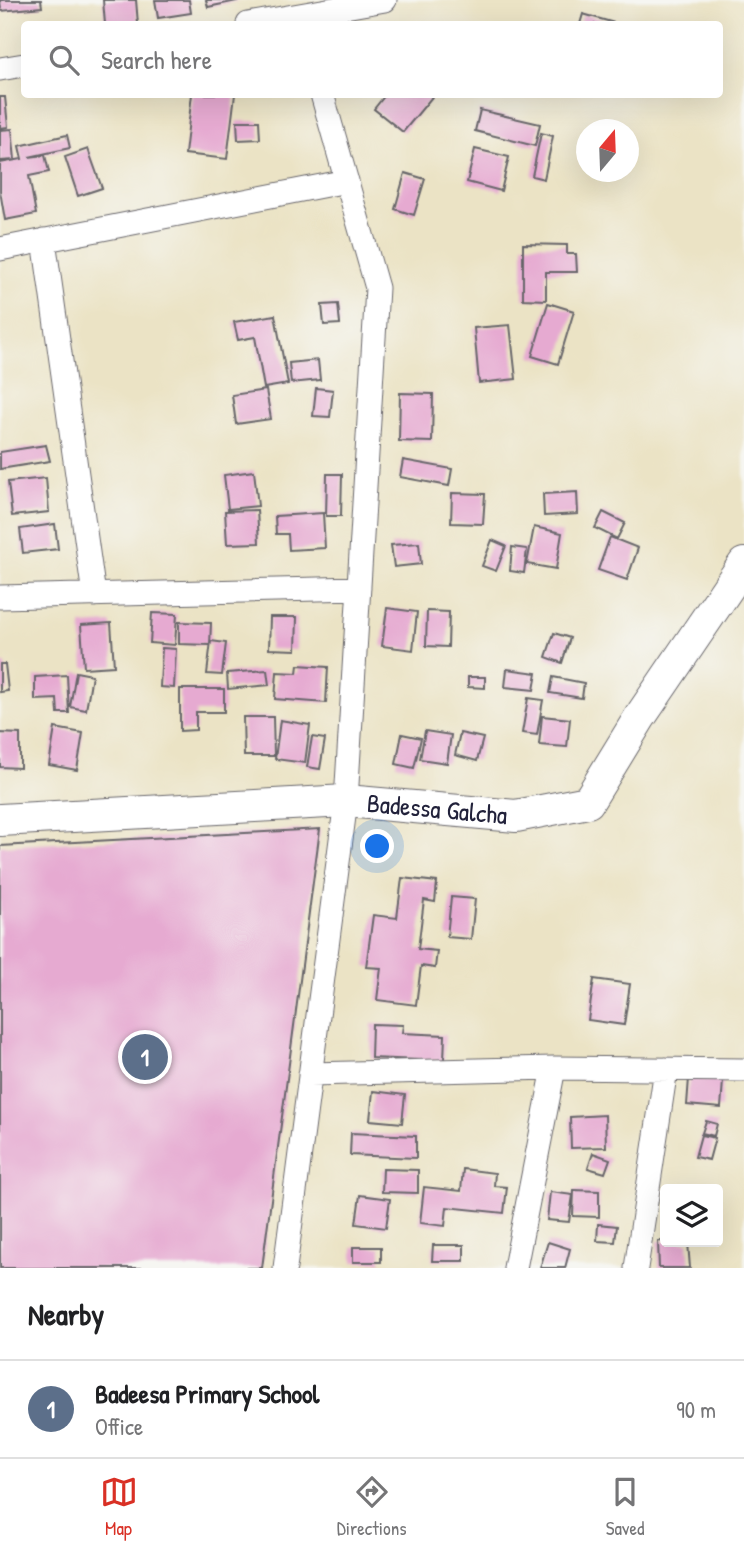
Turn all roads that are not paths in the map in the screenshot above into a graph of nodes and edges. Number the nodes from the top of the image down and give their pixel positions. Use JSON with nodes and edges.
{"nodes":[{"id":1,"x":385,"y":0,"type":"edge"},
{"id":2,"x":299,"y":13,"type":"edge"},
{"id":3,"x":262,"y":21,"type":"edge"},
{"id":4,"x":21,"y":66,"type":"edge"},
{"id":5,"x":0,"y":69,"type":"edge"},
{"id":6,"x":323,"y":98,"type":"edge"},
{"id":7,"x":347,"y":181,"type":"junction"},
{"id":8,"x":44,"y":240,"type":"junction"},
{"id":9,"x":0,"y":249,"type":"edge"},
{"id":10,"x":744,"y":564,"type":"edge"},
{"id":11,"x":359,"y":588,"type":"junction"},
{"id":12,"x":94,"y":595,"type":"junction"},
{"id":13,"x":0,"y":597,"type":"edge"},
{"id":14,"x":346,"y":801,"type":"junction"},
{"id":15,"x":0,"y":820,"type":"edge"},
{"id":16,"x":554,"y":1068,"type":"junction"},
{"id":17,"x":666,"y":1069,"type":"junction"},
{"id":18,"x":744,"y":1070,"type":"edge"},
{"id":19,"x":310,"y":1074,"type":"junction"},
{"id":20,"x":285,"y":1268,"type":"edge"},
{"id":21,"x":515,"y":1268,"type":"edge"},
{"id":22,"x":636,"y":1268,"type":"edge"}],
"edges":[{"from":1,"to":2,"type":"street"},
{"from":2,"to":3,"type":"street"},
{"from":4,"to":5,"type":"street"},
{"from":6,"to":7,"type":"street"},
{"from":7,"to":8,"type":"street"},
{"from":7,"to":11,"type":"street"},
{"from":8,"to":9,"type":"street"},
{"from":8,"to":12,"type":"street"},
{"from":10,"to":14,"type":"street","name":"Badessa Galcha"},
{"from":11,"to":12,"type":"street"},
{"from":11,"to":14,"type":"street"},
{"from":12,"to":13,"type":"street"},
{"from":14,"to":15,"type":"street","name":"Badessa Galcha"},
{"from":14,"to":19,"type":"street"},
{"from":16,"to":17,"type":"street"},
{"from":16,"to":19,"type":"street"},
{"from":16,"to":21,"type":"street"},
{"from":17,"to":18,"type":"street"},
{"from":17,"to":22,"type":"street"},
{"from":19,"to":20,"type":"street"}]}
